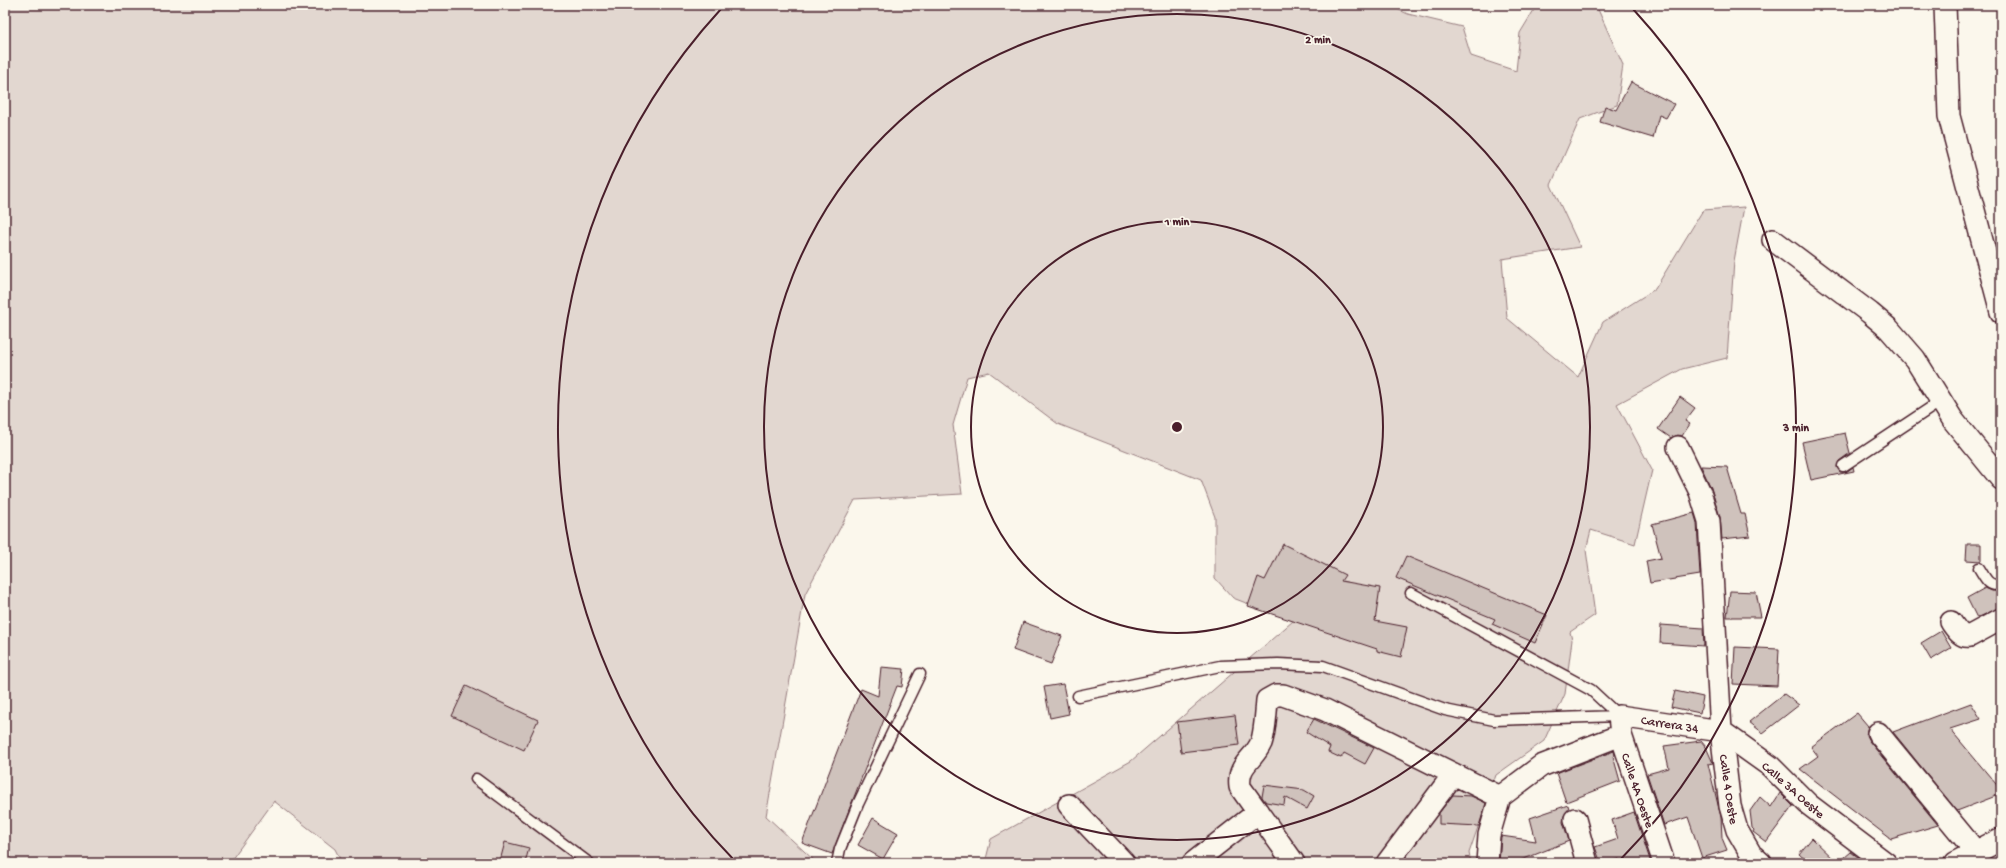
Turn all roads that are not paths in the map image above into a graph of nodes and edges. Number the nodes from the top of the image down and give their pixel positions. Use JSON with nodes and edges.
{"nodes":[{"id":1,"x":1946,"y":5,"type":"edge"},
{"id":2,"x":1773,"y":240,"type":"dead end"},
{"id":3,"x":2001,"y":312,"type":"edge"},
{"id":4,"x":1941,"y":401,"type":"junction"},
{"id":5,"x":1678,"y":447,"type":"dead end"},
{"id":6,"x":1843,"y":466,"type":"dead end"},
{"id":7,"x":2001,"y":479,"type":"edge"},
{"id":8,"x":1979,"y":568,"type":"dead end"},
{"id":9,"x":2001,"y":584,"type":"edge"},
{"id":10,"x":1411,"y":593,"type":"dead end"},
{"id":11,"x":2001,"y":619,"type":"edge"},
{"id":12,"x":1950,"y":622,"type":"dead end"},
{"id":13,"x":920,"y":674,"type":"dead end"},
{"id":14,"x":1078,"y":696,"type":"dead end"},
{"id":15,"x":1620,"y":725,"type":"junction"},
{"id":16,"x":1721,"y":731,"type":"junction"},
{"id":17,"x":1878,"y":732,"type":"dead end"},
{"id":18,"x":1453,"y":775,"type":"junction"},
{"id":19,"x":476,"y":779,"type":"dead end"},
{"id":20,"x":1500,"y":797,"type":"junction"},
{"id":21,"x":1068,"y":804,"type":"dead end"},
{"id":22,"x":1258,"y":812,"type":"junction"},
{"id":23,"x":1575,"y":819,"type":"dead end"},
{"id":24,"x":2001,"y":839,"type":"edge"},
{"id":25,"x":1976,"y":852,"type":"junction"},
{"id":26,"x":589,"y":863,"type":"edge"},
{"id":27,"x":837,"y":863,"type":"edge"},
{"id":28,"x":1124,"y":863,"type":"edge"},
{"id":29,"x":1193,"y":863,"type":"edge"},
{"id":30,"x":1294,"y":863,"type":"edge"},
{"id":31,"x":1387,"y":863,"type":"edge"},
{"id":32,"x":1488,"y":863,"type":"edge"},
{"id":33,"x":1587,"y":863,"type":"edge"},
{"id":34,"x":1664,"y":863,"type":"edge"},
{"id":35,"x":1762,"y":863,"type":"edge"},
{"id":36,"x":1886,"y":863,"type":"edge"},
{"id":37,"x":1955,"y":863,"type":"edge"}],
"edges":[{"from":1,"to":3,"type":"street"},
{"from":2,"to":4,"type":"street"},
{"from":4,"to":6,"type":"lane"},
{"from":4,"to":7,"type":"street"},
{"from":5,"to":16,"type":"street","name":"Calle 4 Oeste"},
{"from":8,"to":9,"type":"lane"},
{"from":10,"to":15,"type":"lane"},
{"from":11,"to":12,"type":"street"},
{"from":13,"to":27,"type":"lane"},
{"from":14,"to":15,"type":"lane"},
{"from":15,"to":16,"type":"street","name":"Carrera 34"},
{"from":15,"to":20,"type":"street"},
{"from":15,"to":34,"type":"street","name":"Calle 4A Oeste"},
{"from":16,"to":35,"type":"street","name":"Calle 4 Oeste"},
{"from":16,"to":36,"type":"street","name":"Calle 3A Oeste"},
{"from":17,"to":25,"type":"street"},
{"from":18,"to":20,"type":"street"},
{"from":18,"to":22,"type":"street"},
{"from":18,"to":31,"type":"street"},
{"from":19,"to":26,"type":"lane"},
{"from":20,"to":32,"type":"street"},
{"from":21,"to":28,"type":"street"},
{"from":22,"to":29,"type":"street"},
{"from":22,"to":30,"type":"street"},
{"from":23,"to":33,"type":"street"},
{"from":24,"to":25,"type":"highway"},
{"from":25,"to":37,"type":"highway"}]}
